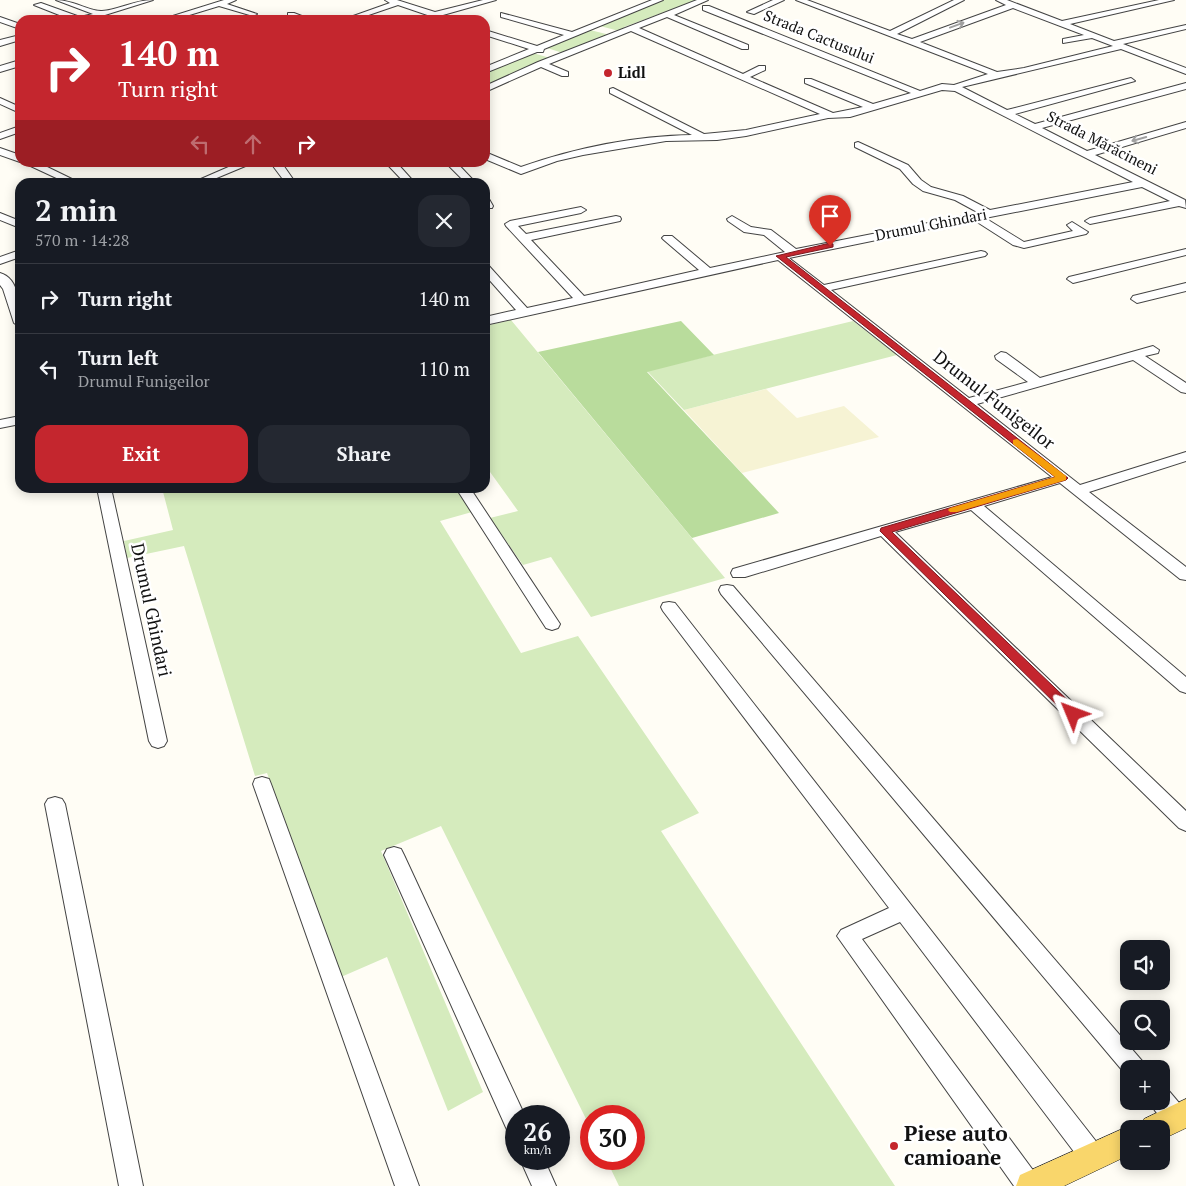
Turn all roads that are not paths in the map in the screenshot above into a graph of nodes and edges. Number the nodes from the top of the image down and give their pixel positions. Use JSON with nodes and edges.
{"nodes":[{"id":1,"x":60,"y":0,"type":"edge"},
{"id":2,"x":149,"y":0,"type":"edge"},
{"id":3,"x":232,"y":0,"type":"edge"},
{"id":4,"x":492,"y":0,"type":"edge"},
{"id":5,"x":659,"y":0,"type":"edge"},
{"id":6,"x":780,"y":0,"type":"edge"},
{"id":7,"x":800,"y":0,"type":"edge"},
{"id":8,"x":960,"y":0,"type":"edge"},
{"id":9,"x":1170,"y":0,"type":"edge"},
{"id":10,"x":392,"y":1,"type":"edge"},
{"id":11,"x":1008,"y":2,"type":"edge"},
{"id":12,"x":220,"y":4,"type":"junction"},
{"id":13,"x":705,"y":4,"type":"edge"},
{"id":14,"x":38,"y":6,"type":"dead end"},
{"id":15,"x":751,"y":12,"type":"dead end"},
{"id":16,"x":102,"y":14,"type":"junction"},
{"id":17,"x":253,"y":14,"type":"dead end"},
{"id":18,"x":65,"y":15,"type":"edge"},
{"id":19,"x":98,"y":15,"type":"edge"},
{"id":20,"x":182,"y":15,"type":"edge"},
{"id":21,"x":358,"y":15,"type":"edge"},
{"id":22,"x":434,"y":15,"type":"joint"},
{"id":23,"x":504,"y":15,"type":"dead end"},
{"id":24,"x":668,"y":15,"type":"junction"},
{"id":25,"x":0,"y":19,"type":"edge"},
{"id":26,"x":1062,"y":23,"type":"junction"},
{"id":27,"x":863,"y":24,"type":"junction"},
{"id":28,"x":15,"y":25,"type":"edge"},
{"id":29,"x":1186,"y":27,"type":"edge"},
{"id":30,"x":591,"y":28,"type":"junction"},
{"id":31,"x":854,"y":28,"type":"dead end"},
{"id":32,"x":633,"y":29,"type":"junction"},
{"id":33,"x":490,"y":34,"type":"edge"},
{"id":34,"x":890,"y":34,"type":"junction"},
{"id":35,"x":573,"y":35,"type":"junction"},
{"id":36,"x":616,"y":35,"type":"junction"},
{"id":37,"x":1094,"y":35,"type":"junction"},
{"id":38,"x":15,"y":38,"type":"edge"},
{"id":39,"x":1066,"y":41,"type":"dead end"},
{"id":40,"x":912,"y":42,"type":"junction"},
{"id":41,"x":0,"y":43,"type":"edge"},
{"id":42,"x":1119,"y":44,"type":"junction"},
{"id":43,"x":745,"y":47,"type":"dead end"},
{"id":44,"x":537,"y":50,"type":"junction"},
{"id":45,"x":1107,"y":50,"type":"junction"},
{"id":46,"x":1144,"y":54,"type":"junction"},
{"id":47,"x":717,"y":55,"type":"dead end"},
{"id":48,"x":561,"y":56,"type":"junction"},
{"id":49,"x":1179,"y":59,"type":"dead end"},
{"id":50,"x":705,"y":61,"type":"junction"},
{"id":51,"x":1165,"y":62,"type":"junction"},
{"id":52,"x":541,"y":64,"type":"junction"},
{"id":53,"x":15,"y":65,"type":"edge"},
{"id":54,"x":11,"y":66,"type":"junction"},
{"id":55,"x":490,"y":67,"type":"edge"},
{"id":56,"x":15,"y":68,"type":"edge"},
{"id":57,"x":762,"y":68,"type":"dead end"},
{"id":58,"x":0,"y":69,"type":"edge"},
{"id":59,"x":1186,"y":71,"type":"edge"},
{"id":60,"x":565,"y":74,"type":"dead end"},
{"id":61,"x":995,"y":75,"type":"junction"},
{"id":62,"x":742,"y":77,"type":"junction"},
{"id":63,"x":808,"y":81,"type":"dead end"},
{"id":64,"x":1131,"y":81,"type":"dead end"},
{"id":65,"x":1186,"y":86,"type":"edge"},
{"id":66,"x":490,"y":87,"type":"edge"},
{"id":67,"x":957,"y":88,"type":"junction"},
{"id":68,"x":613,"y":91,"type":"dead end"},
{"id":69,"x":920,"y":94,"type":"junction"},
{"id":70,"x":0,"y":101,"type":"edge"},
{"id":71,"x":15,"y":108,"type":"edge"},
{"id":72,"x":872,"y":108,"type":"junction"},
{"id":73,"x":1007,"y":113,"type":"junction"},
{"id":74,"x":832,"y":115,"type":"junction"},
{"id":75,"x":1186,"y":125,"type":"edge"},
{"id":76,"x":1036,"y":127,"type":"junction"},
{"id":77,"x":15,"y":131,"type":"edge"},
{"id":78,"x":0,"y":136,"type":"edge"},
{"id":79,"x":702,"y":137,"type":"junction"},
{"id":80,"x":858,"y":145,"type":"dead end"},
{"id":81,"x":0,"y":151,"type":"edge"},
{"id":82,"x":1087,"y":154,"type":"junction"},
{"id":83,"x":15,"y":157,"type":"edge"},
{"id":84,"x":490,"y":157,"type":"edge"},
{"id":85,"x":38,"y":167,"type":"edge"},
{"id":86,"x":236,"y":167,"type":"edge"},
{"id":87,"x":279,"y":167,"type":"edge"},
{"id":88,"x":394,"y":167,"type":"edge"},
{"id":89,"x":455,"y":167,"type":"edge"},
{"id":90,"x":64,"y":178,"type":"edge"},
{"id":91,"x":209,"y":178,"type":"edge"},
{"id":92,"x":287,"y":178,"type":"edge"},
{"id":93,"x":404,"y":178,"type":"edge"},
{"id":94,"x":466,"y":178,"type":"edge"},
{"id":95,"x":1144,"y":183,"type":"junction"},
{"id":96,"x":1183,"y":204,"type":"edge"},
{"id":97,"x":581,"y":210,"type":"dead end"},
{"id":98,"x":989,"y":214,"type":"junction"},
{"id":99,"x":0,"y":216,"type":"edge"},
{"id":100,"x":976,"y":217,"type":"junction"},
{"id":101,"x":616,"y":219,"type":"dead end"},
{"id":102,"x":732,"y":219,"type":"dead end"},
{"id":103,"x":1090,"y":221,"type":"dead end"},
{"id":104,"x":15,"y":223,"type":"edge"},
{"id":105,"x":1072,"y":225,"type":"dead end"},
{"id":106,"x":523,"y":238,"type":"junction"},
{"id":107,"x":668,"y":238,"type":"dead end"},
{"id":108,"x":1186,"y":252,"type":"edge"},
{"id":109,"x":794,"y":253,"type":"junction"},
{"id":110,"x":981,"y":254,"type":"dead end"},
{"id":111,"x":15,"y":255,"type":"edge"},
{"id":112,"x":780,"y":256,"type":"junction"},
{"id":113,"x":0,"y":261,"type":"edge"},
{"id":114,"x":708,"y":272,"type":"junction"},
{"id":115,"x":490,"y":274,"type":"edge"},
{"id":116,"x":0,"y":277,"type":"edge"},
{"id":117,"x":1073,"y":279,"type":"dead end"},
{"id":118,"x":1186,"y":287,"type":"edge"},
{"id":119,"x":822,"y":289,"type":"junction"},
{"id":120,"x":1136,"y":299,"type":"dead end"},
{"id":121,"x":582,"y":300,"type":"junction"},
{"id":122,"x":15,"y":307,"type":"edge"},
{"id":123,"x":525,"y":313,"type":"junction"},
{"id":124,"x":490,"y":320,"type":"edge"},
{"id":125,"x":1154,"y":350,"type":"dead end"},
{"id":126,"x":1135,"y":355,"type":"junction"},
{"id":127,"x":1001,"y":356,"type":"dead end"},
{"id":128,"x":1038,"y":383,"type":"junction"},
{"id":129,"x":1186,"y":389,"type":"edge"},
{"id":130,"x":967,"y":403,"type":"junction"},
{"id":131,"x":15,"y":421,"type":"edge"},
{"id":132,"x":0,"y":424,"type":"edge"},
{"id":133,"x":1186,"y":456,"type":"edge"},
{"id":134,"x":1062,"y":478,"type":"junction"},
{"id":135,"x":1079,"y":490,"type":"junction"},
{"id":136,"x":105,"y":493,"type":"edge"},
{"id":137,"x":466,"y":493,"type":"edge"},
{"id":138,"x":973,"y":504,"type":"junction"},
{"id":139,"x":885,"y":531,"type":"junction"},
{"id":140,"x":739,"y":573,"type":"dead end"},
{"id":141,"x":1186,"y":574,"type":"edge"},
{"id":142,"x":727,"y":590,"type":"dead end"},
{"id":143,"x":669,"y":607,"type":"dead end"},
{"id":144,"x":552,"y":624,"type":"dead end"},
{"id":145,"x":1186,"y":687,"type":"edge"},
{"id":146,"x":158,"y":741,"type":"dead end"},
{"id":147,"x":262,"y":784,"type":"dead end"},
{"id":148,"x":55,"y":804,"type":"dead end"},
{"id":149,"x":1186,"y":823,"type":"edge"},
{"id":150,"x":394,"y":855,"type":"dead end"},
{"id":151,"x":904,"y":911,"type":"junction"},
{"id":152,"x":1127,"y":1060,"type":"edge"},
{"id":153,"x":507,"y":1105,"type":"edge"},
{"id":154,"x":1120,"y":1144,"type":"edge"},
{"id":155,"x":1093,"y":1157,"type":"junction"},
{"id":156,"x":537,"y":1170,"type":"edge"},
{"id":157,"x":131,"y":1186,"type":"edge"},
{"id":158,"x":407,"y":1186,"type":"edge"},
{"id":159,"x":544,"y":1186,"type":"edge"},
{"id":160,"x":1030,"y":1186,"type":"edge"}],
"edges":[{"from":1,"to":16,"type":"street"},
{"from":2,"to":16,"type":"street"},
{"from":3,"to":12,"type":"street"},
{"from":4,"to":22,"type":"street"},
{"from":5,"to":30,"type":"street"},
{"from":6,"to":15,"type":"street"},
{"from":7,"to":27,"type":"street"},
{"from":8,"to":34,"type":"street"},
{"from":9,"to":26,"type":"street"},
{"from":10,"to":21,"type":"street"},
{"from":10,"to":22,"type":"street"},
{"from":11,"to":26,"type":"street"},
{"from":40,"to":11,"type":"street","one_way":true},
{"from":12,"to":17,"type":"street"},
{"from":12,"to":20,"type":"street"},
{"from":13,"to":24,"type":"street"},
{"from":13,"to":69,"type":"street","name":"Strada Cactusului"},
{"from":14,"to":18,"type":"street"},
{"from":16,"to":19,"type":"street"},
{"from":23,"to":35,"type":"street"},
{"from":24,"to":32,"type":"street"},
{"from":24,"to":43,"type":"street"},
{"from":25,"to":28,"type":"street"},
{"from":26,"to":37,"type":"street"},
{"from":27,"to":31,"type":"street"},
{"from":27,"to":34,"type":"street"},
{"from":29,"to":42,"type":"street"},
{"from":30,"to":35,"type":"street"},
{"from":30,"to":36,"type":"street"},
{"from":32,"to":36,"type":"street"},
{"from":32,"to":50,"type":"street"},
{"from":33,"to":44,"type":"street"},
{"from":34,"to":40,"type":"street"},
{"from":35,"to":44,"type":"street"},
{"from":36,"to":48,"type":"street"},
{"from":37,"to":39,"type":"street"},
{"from":37,"to":42,"type":"street"},
{"from":38,"to":41,"type":"street"},
{"from":40,"to":61,"type":"street"},
{"from":42,"to":45,"type":"street"},
{"from":42,"to":46,"type":"street"},
{"from":44,"to":48,"type":"street"},
{"from":44,"to":55,"type":"street"},
{"from":45,"to":46,"type":"street"},
{"from":45,"to":61,"type":"street"},
{"from":46,"to":51,"type":"street"},
{"from":47,"to":50,"type":"street"},
{"from":48,"to":52,"type":"street"},
{"from":49,"to":51,"type":"street"},
{"from":50,"to":62,"type":"street"},
{"from":51,"to":59,"type":"street"},
{"from":52,"to":60,"type":"street"},
{"from":52,"to":66,"type":"street"},
{"from":53,"to":54,"type":"street"},
{"from":54,"to":56,"type":"street"},
{"from":54,"to":58,"type":"street"},
{"from":57,"to":62,"type":"street"},
{"from":61,"to":67,"type":"street"},
{"from":62,"to":74,"type":"street"},
{"from":63,"to":72,"type":"street"},
{"from":64,"to":73,"type":"street","name":"Strada Mărăcineni"},
{"from":65,"to":76,"type":"street"},
{"from":67,"to":69,"type":"street"},
{"from":67,"to":73,"type":"street","name":"Strada Mărăcineni"},
{"from":68,"to":79,"type":"street"},
{"from":69,"to":72,"type":"street"},
{"from":70,"to":71,"type":"street"},
{"from":72,"to":74,"type":"street"},
{"from":73,"to":76,"type":"street","name":"Strada Mărăcineni"},
{"from":74,"to":79,"type":"street"},
{"from":75,"to":82,"type":"street","one_way":true},
{"from":76,"to":82,"type":"street","name":"Strada Mărăcineni"},
{"from":77,"to":78,"type":"street"},
{"from":79,"to":84,"type":"street"},
{"from":80,"to":98,"type":"street"},
{"from":81,"to":83,"type":"street"},
{"from":82,"to":95,"type":"street","name":"Strada Mărăcineni"},
{"from":85,"to":90,"type":"street"},
{"from":86,"to":91,"type":"street"},
{"from":87,"to":92,"type":"street"},
{"from":88,"to":93,"type":"street"},
{"from":89,"to":94,"type":"street"},
{"from":95,"to":96,"type":"street","name":"Strada Mărăcineni"},
{"from":95,"to":98,"type":"street","name":"Drumul Ghindari"},
{"from":96,"to":103,"type":"street","name":"Strada Mărăcineni"},
{"from":97,"to":106,"type":"street"},
{"from":98,"to":100,"type":"street","name":"Drumul Ghindari"},
{"from":99,"to":104,"type":"street"},
{"from":100,"to":105,"type":"street"},
{"from":100,"to":109,"type":"street","name":"Drumul Ghindari"},
{"from":101,"to":106,"type":"street"},
{"from":102,"to":109,"type":"street"},
{"from":106,"to":121,"type":"street"},
{"from":107,"to":114,"type":"street"},
{"from":108,"to":117,"type":"street"},
{"from":109,"to":112,"type":"street","name":"Drumul Ghindari"},
{"from":110,"to":119,"type":"street"},
{"from":111,"to":113,"type":"street"},
{"from":112,"to":114,"type":"street","name":"Drumul Ghindari"},
{"from":112,"to":119,"type":"street","name":"Drumul Funigeilor"},
{"from":114,"to":121,"type":"street","name":"Drumul Ghindari"},
{"from":115,"to":123,"type":"street"},
{"from":116,"to":122,"type":"street"},
{"from":118,"to":120,"type":"street"},
{"from":119,"to":130,"type":"street","name":"Drumul Funigeilor"},
{"from":121,"to":123,"type":"street","name":"Drumul Ghindari"},
{"from":123,"to":124,"type":"street","name":"Drumul Ghindari"},
{"from":125,"to":126,"type":"street"},
{"from":126,"to":128,"type":"street"},
{"from":126,"to":129,"type":"street"},
{"from":127,"to":128,"type":"street"},
{"from":128,"to":130,"type":"street"},
{"from":130,"to":134,"type":"street","name":"Drumul Funigeilor"},
{"from":131,"to":132,"type":"street"},
{"from":133,"to":135,"type":"street"},
{"from":134,"to":135,"type":"street","name":"Drumul Funigeilor"},
{"from":134,"to":138,"type":"street"},
{"from":135,"to":141,"type":"street","name":"Drumul Funigeilor"},
{"from":136,"to":146,"type":"street","name":"Drumul Ghindari"},
{"from":137,"to":144,"type":"street"},
{"from":138,"to":139,"type":"street"},
{"from":138,"to":145,"type":"street"},
{"from":139,"to":140,"type":"street"},
{"from":139,"to":149,"type":"street"},
{"from":142,"to":152,"type":"street"},
{"from":143,"to":151,"type":"street"},
{"from":147,"to":158,"type":"street"},
{"from":148,"to":157,"type":"street"},
{"from":150,"to":153,"type":"street"},
{"from":151,"to":155,"type":"street"},
{"from":151,"to":160,"type":"street"},
{"from":154,"to":155,"type":"main road"},
{"from":155,"to":160,"type":"main road"},
{"from":156,"to":159,"type":"street"}]}
